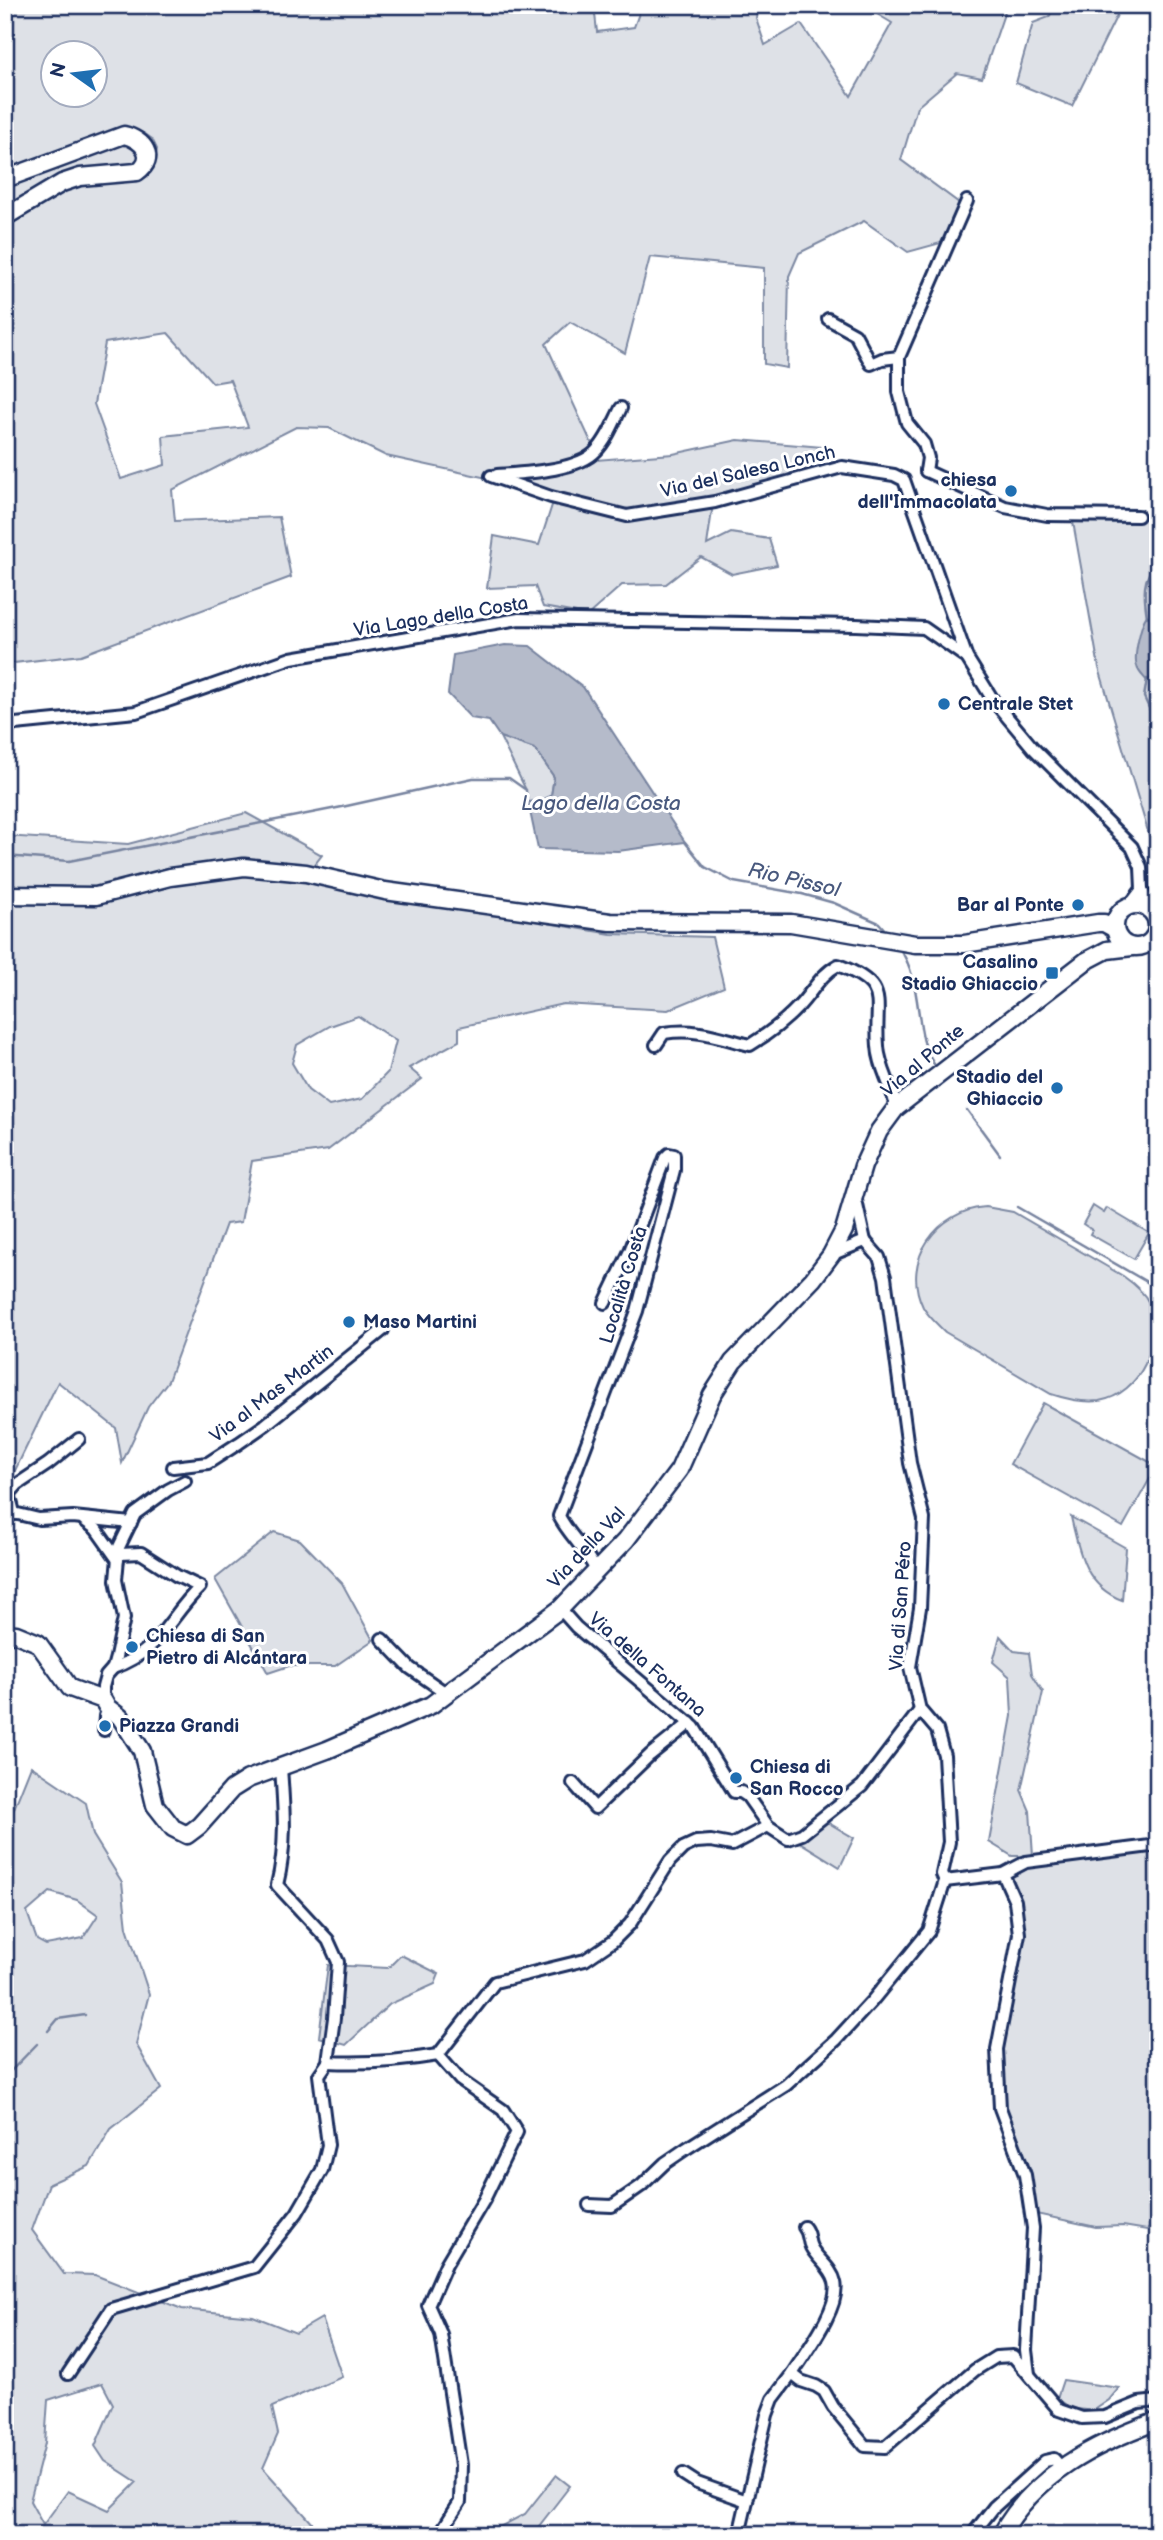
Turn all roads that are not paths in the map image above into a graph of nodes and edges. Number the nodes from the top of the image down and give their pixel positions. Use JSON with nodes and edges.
{"nodes":[{"id":1,"x":5,"y":179,"type":"edge"},
{"id":2,"x":967,"y":201,"type":"dead end"},
{"id":3,"x":5,"y":217,"type":"edge"},
{"id":4,"x":828,"y":319,"type":"dead end"},
{"id":5,"x":899,"y":357,"type":"junction"},
{"id":6,"x":621,"y":408,"type":"dead end"},
{"id":7,"x":926,"y":471,"type":"junction"},
{"id":8,"x":904,"y":480,"type":"junction"},
{"id":9,"x":1138,"y":516,"type":"dead end"},
{"id":10,"x":967,"y":658,"type":"junction"},
{"id":11,"x":5,"y":725,"type":"edge"},
{"id":12,"x":1142,"y":889,"type":"junction"},
{"id":13,"x":5,"y":895,"type":"edge"},
{"id":14,"x":1125,"y":908,"type":"junction"},
{"id":15,"x":1156,"y":922,"type":"edge"},
{"id":16,"x":1080,"y":926,"type":"junction"},
{"id":17,"x":1116,"y":932,"type":"junction"},
{"id":18,"x":1132,"y":947,"type":"junction"},
{"id":19,"x":1107,"y":950,"type":"junction"},
{"id":20,"x":656,"y":1045,"type":"dead end"},
{"id":21,"x":896,"y":1108,"type":"junction"},
{"id":22,"x":855,"y":1195,"type":"junction"},
{"id":23,"x":844,"y":1230,"type":"junction"},
{"id":24,"x":864,"y":1236,"type":"junction"},
{"id":25,"x":831,"y":1255,"type":"junction"},
{"id":26,"x":605,"y":1303,"type":"dead end"},
{"id":27,"x":383,"y":1329,"type":"dead end"},
{"id":28,"x":79,"y":1438,"type":"dead end"},
{"id":29,"x":173,"y":1467,"type":"dead end"},
{"id":30,"x":184,"y":1481,"type":"dead end"},
{"id":31,"x":10,"y":1514,"type":"edge"},
{"id":32,"x":84,"y":1520,"type":"junction"},
{"id":33,"x":131,"y":1523,"type":"junction"},
{"id":34,"x":119,"y":1557,"type":"junction"},
{"id":35,"x":596,"y":1571,"type":"junction"},
{"id":36,"x":560,"y":1609,"type":"junction"},
{"id":37,"x":5,"y":1633,"type":"edge"},
{"id":38,"x":382,"y":1639,"type":"dead end"},
{"id":39,"x":113,"y":1668,"type":"junction"},
{"id":40,"x":446,"y":1693,"type":"junction"},
{"id":41,"x":106,"y":1704,"type":"junction"},
{"id":42,"x":920,"y":1710,"type":"junction"},
{"id":43,"x":690,"y":1723,"type":"junction"},
{"id":44,"x":104,"y":1730,"type":"dead end"},
{"id":45,"x":281,"y":1768,"type":"junction"},
{"id":46,"x":573,"y":1783,"type":"dead end"},
{"id":47,"x":768,"y":1826,"type":"junction"},
{"id":48,"x":1158,"y":1845,"type":"edge"},
{"id":49,"x":1003,"y":1874,"type":"junction"},
{"id":50,"x":945,"y":1881,"type":"junction"},
{"id":51,"x":439,"y":2055,"type":"junction"},
{"id":52,"x":328,"y":2062,"type":"junction"},
{"id":53,"x":589,"y":2205,"type":"dead end"},
{"id":54,"x":804,"y":2227,"type":"dead end"},
{"id":55,"x":68,"y":2374,"type":"dead end"},
{"id":56,"x":792,"y":2374,"type":"junction"},
{"id":57,"x":1029,"y":2374,"type":"junction"},
{"id":58,"x":1158,"y":2402,"type":"edge"},
{"id":59,"x":1158,"y":2421,"type":"edge"},
{"id":60,"x":1061,"y":2468,"type":"junction"},
{"id":61,"x":683,"y":2474,"type":"dead end"},
{"id":62,"x":747,"y":2501,"type":"junction"},
{"id":63,"x":439,"y":2535,"type":"edge"},
{"id":64,"x":739,"y":2535,"type":"edge"},
{"id":65,"x":972,"y":2535,"type":"edge"},
{"id":66,"x":1001,"y":2535,"type":"edge"}],
"edges":[{"from":1,"to":3,"type":"main road"},
{"from":2,"to":5,"type":"street"},
{"from":4,"to":5,"type":"street"},
{"from":5,"to":7,"type":"street"},
{"from":6,"to":8,"type":"street","name":"Via del Salesa Lonch"},
{"from":7,"to":8,"type":"street"},
{"from":7,"to":9,"type":"street"},
{"from":8,"to":10,"type":"street"},
{"from":10,"to":11,"type":"street","name":"Via Lago della Costa"},
{"from":10,"to":12,"type":"street"},
{"from":12,"to":14,"type":"street"},
{"from":12,"to":15,"type":"street"},
{"from":13,"to":16,"type":"main road"},
{"from":14,"to":15,"type":"main road"},
{"from":14,"to":16,"type":"main road"},
{"from":14,"to":17,"type":"main road"},
{"from":15,"to":18,"type":"main road"},
{"from":16,"to":17,"type":"main road"},
{"from":17,"to":18,"type":"main road"},
{"from":17,"to":19,"type":"main road","name":"Via al Ponte"},
{"from":18,"to":19,"type":"main road","name":"Via al Ponte"},
{"from":19,"to":21,"type":"main road","name":"Via al Ponte"},
{"from":20,"to":21,"type":"street"},
{"from":21,"to":22,"type":"main road","name":"Via al Ponte"},
{"from":22,"to":23,"type":"main road","name":"Via al Ponte"},
{"from":22,"to":24,"type":"street"},
{"from":23,"to":24,"type":"street"},
{"from":23,"to":25,"type":"main road","name":"Via al Ponte"},
{"from":24,"to":25,"type":"street"},
{"from":24,"to":42,"type":"street","name":"Via di San Péro"},
{"from":25,"to":35,"type":"main road","name":"Via della Val"},
{"from":26,"to":35,"type":"street","name":"Località Costa"},
{"from":27,"to":29,"type":"street","name":"Via al Mas Martin"},
{"from":28,"to":31,"type":"street"},
{"from":30,"to":33,"type":"street"},
{"from":31,"to":32,"type":"street"},
{"from":32,"to":33,"type":"street"},
{"from":32,"to":34,"type":"street"},
{"from":33,"to":34,"type":"street"},
{"from":34,"to":39,"type":"street"},
{"from":34,"to":39,"type":"street"},
{"from":35,"to":36,"type":"main road","name":"Via della Val"},
{"from":36,"to":40,"type":"main road","name":"Via della Val"},
{"from":36,"to":43,"type":"street","name":"Via della Fontana"},
{"from":37,"to":41,"type":"main road"},
{"from":38,"to":40,"type":"street"},
{"from":39,"to":41,"type":"street"},
{"from":40,"to":45,"type":"main road","name":"Via della Val"},
{"from":41,"to":44,"type":"street"},
{"from":41,"to":45,"type":"main road","name":"Via della Val"},
{"from":42,"to":47,"type":"street","name":"Via della Fontana"},
{"from":42,"to":50,"type":"street"},
{"from":43,"to":46,"type":"street"},
{"from":43,"to":47,"type":"street","name":"Via della Fontana"},
{"from":45,"to":52,"type":"street"},
{"from":47,"to":51,"type":"street"},
{"from":48,"to":49,"type":"street"},
{"from":49,"to":50,"type":"street"},
{"from":49,"to":57,"type":"street"},
{"from":50,"to":53,"type":"street"},
{"from":51,"to":52,"type":"street"},
{"from":51,"to":63,"type":"street"},
{"from":52,"to":55,"type":"street"},
{"from":54,"to":56,"type":"street"},
{"from":56,"to":57,"type":"street"},
{"from":56,"to":62,"type":"street"},
{"from":57,"to":58,"type":"street"},
{"from":59,"to":60,"type":"main road"},
{"from":60,"to":65,"type":"street"},
{"from":60,"to":66,"type":"main road"},
{"from":61,"to":62,"type":"street"},
{"from":62,"to":64,"type":"street"}]}
